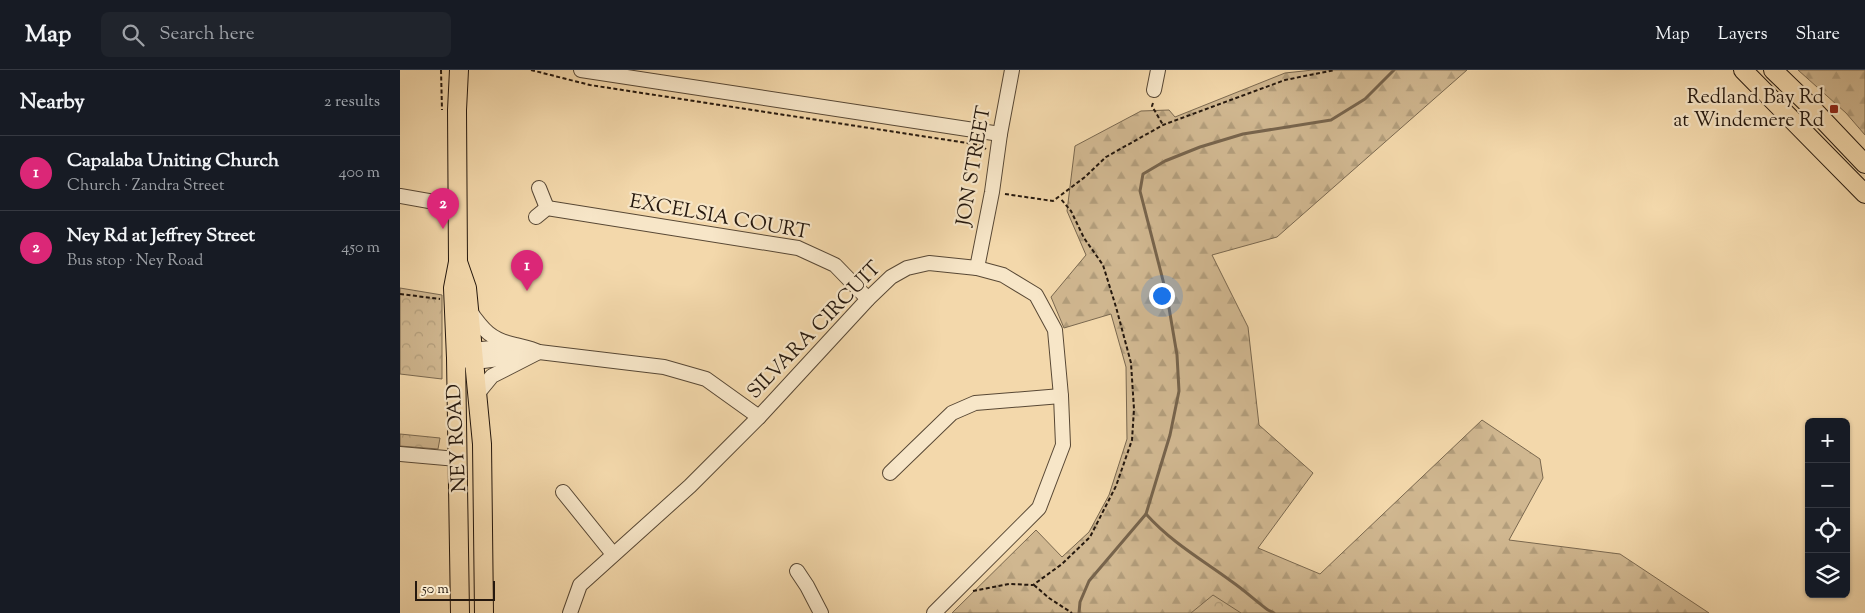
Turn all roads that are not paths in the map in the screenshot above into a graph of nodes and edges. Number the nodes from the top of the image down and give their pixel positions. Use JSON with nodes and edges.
{"nodes":[{"id":1,"x":459,"y":70,"type":"edge"},
{"id":2,"x":581,"y":70,"type":"edge"},
{"id":3,"x":1012,"y":70,"type":"edge"},
{"id":4,"x":1158,"y":70,"type":"edge"},
{"id":5,"x":1743,"y":70,"type":"edge"},
{"id":6,"x":1773,"y":70,"type":"edge"},
{"id":7,"x":598,"y":72,"type":"edge"},
{"id":8,"x":1154,"y":90,"type":"road end"},
{"id":9,"x":1000,"y":134,"type":"junction"},
{"id":10,"x":1865,"y":164,"type":"edge"},
{"id":11,"x":539,"y":188,"type":"dead end"},
{"id":12,"x":1865,"y":194,"type":"edge"},
{"id":13,"x":400,"y":196,"type":"edge"},
{"id":14,"x":457,"y":206,"type":"junction"},
{"id":15,"x":458,"y":262,"type":"junction"},
{"id":16,"x":976,"y":268,"type":"junction"},
{"id":17,"x":868,"y":299,"type":"junction"},
{"id":18,"x":469,"y":310,"type":"junction"},
{"id":19,"x":515,"y":345,"type":"junction"},
{"id":20,"x":535,"y":354,"type":"junction"},
{"id":21,"x":474,"y":356,"type":"junction"},
{"id":22,"x":456,"y":358,"type":"junction"},
{"id":23,"x":478,"y":393,"type":"junction"},
{"id":24,"x":1061,"y":396,"type":"junction"},
{"id":25,"x":759,"y":417,"type":"junction"},
{"id":26,"x":400,"y":454,"type":"edge"},
{"id":27,"x":457,"y":459,"type":"junction"},
{"id":28,"x":890,"y":473,"type":"dead end"},
{"id":29,"x":563,"y":492,"type":"dead end"},
{"id":30,"x":613,"y":554,"type":"junction"},
{"id":31,"x":797,"y":571,"type":"dead end"},
{"id":32,"x":460,"y":613,"type":"edge"},
{"id":33,"x":484,"y":613,"type":"edge"},
{"id":34,"x":570,"y":613,"type":"edge"},
{"id":35,"x":821,"y":613,"type":"edge"},
{"id":36,"x":934,"y":613,"type":"edge"}],
"edges":[{"from":1,"to":14,"type":"main road","name":"NEY ROAD"},
{"from":2,"to":7,"type":"street"},
{"from":3,"to":9,"type":"street","name":"JON STREET"},
{"from":4,"to":8,"type":"street"},
{"from":5,"to":12,"type":"main road"},
{"from":6,"to":10,"type":"main road"},
{"from":7,"to":9,"type":"street"},
{"from":9,"to":16,"type":"street","name":"JON STREET"},
{"from":11,"to":17,"type":"street","name":"EXCELSIA COURT"},
{"from":13,"to":14,"type":"street"},
{"from":14,"to":15,"type":"main road","name":"NEY ROAD"},
{"from":15,"to":18,"type":"main road","name":"NEY ROAD"},
{"from":15,"to":22,"type":"main road","name":"NEY ROAD"},
{"from":16,"to":17,"type":"street","name":"SILVARA CIRCUIT"},
{"from":16,"to":24,"type":"street","name":"SILVARA CIRCUIT"},
{"from":17,"to":25,"type":"street","name":"SILVARA CIRCUIT"},
{"from":18,"to":19,"type":"street"},
{"from":18,"to":21,"type":"main road","name":"NEY ROAD"},
{"from":19,"to":20,"type":"street"},
{"from":19,"to":21,"type":"street"},
{"from":20,"to":21,"type":"street"},
{"from":20,"to":23,"type":"street"},
{"from":20,"to":25,"type":"street"},
{"from":21,"to":22,"type":"street"},
{"from":21,"to":23,"type":"main road","name":"NEY ROAD"},
{"from":22,"to":27,"type":"main road","name":"NEY ROAD"},
{"from":23,"to":33,"type":"main road","name":"NEY ROAD"},
{"from":24,"to":28,"type":"street"},
{"from":24,"to":36,"type":"street","name":"SILVARA CIRCUIT"},
{"from":25,"to":30,"type":"street","name":"SILVARA CIRCUIT"},
{"from":26,"to":27,"type":"street"},
{"from":27,"to":32,"type":"main road","name":"NEY ROAD"},
{"from":29,"to":30,"type":"street"},
{"from":30,"to":34,"type":"street","name":"SILVARA CIRCUIT"},
{"from":31,"to":35,"type":"street"}]}
